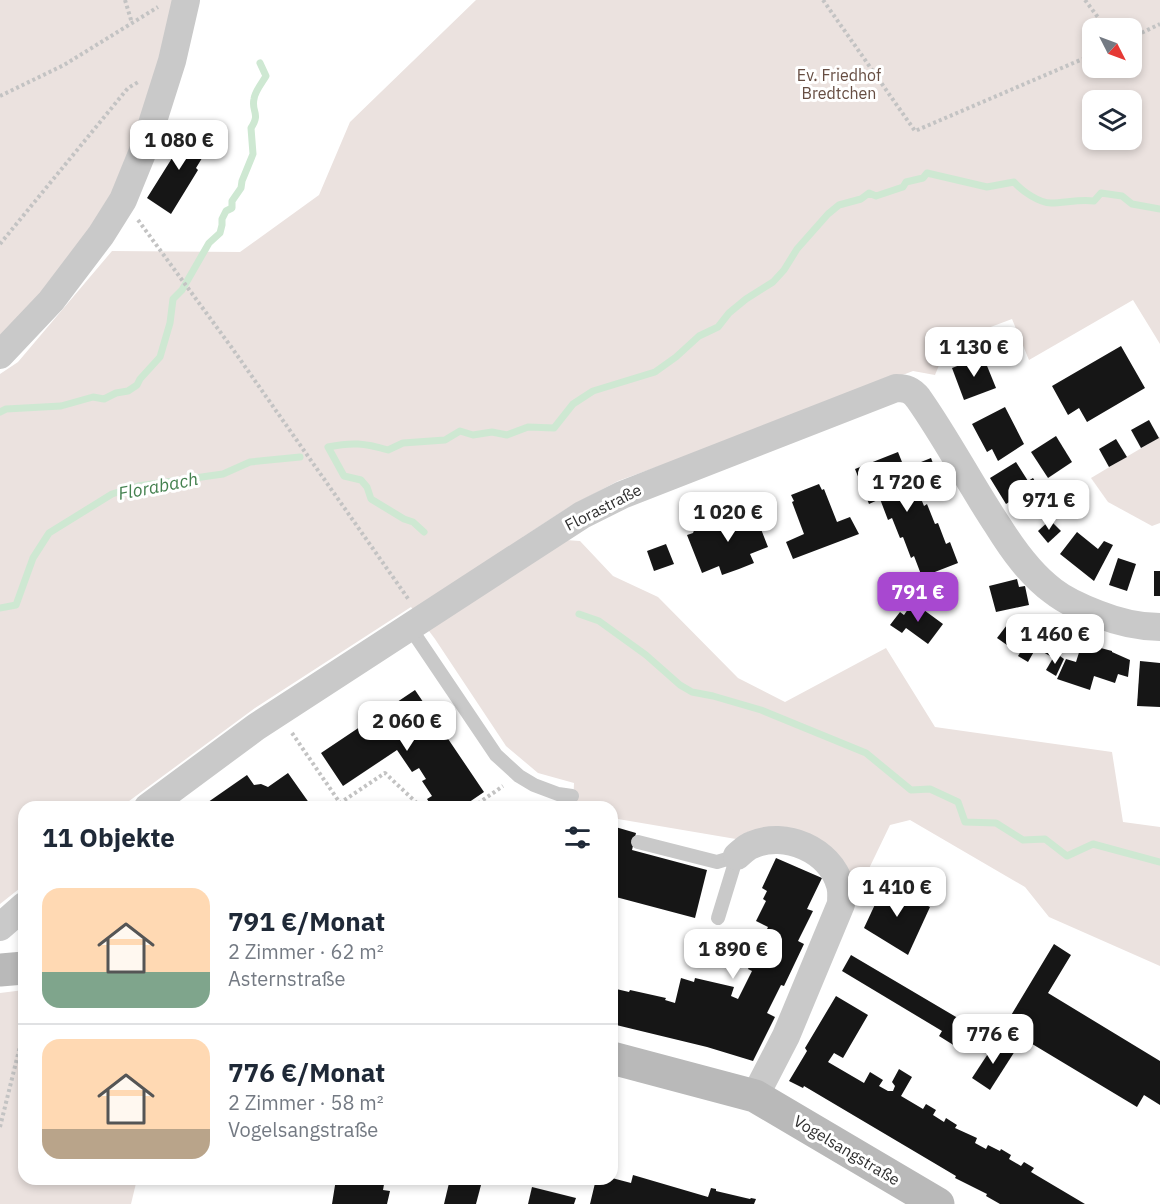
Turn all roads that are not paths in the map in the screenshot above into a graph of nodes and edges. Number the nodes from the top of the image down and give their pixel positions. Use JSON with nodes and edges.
{"nodes":[{"id":1,"x":173,"y":3,"type":"edge"},
{"id":2,"x":0,"y":355,"type":"edge"},
{"id":3,"x":416,"y":622,"type":"junction"},
{"id":4,"x":1160,"y":627,"type":"edge"},
{"id":5,"x":572,"y":796,"type":"dead end"},
{"id":6,"x":156,"y":801,"type":"edge"},
{"id":7,"x":638,"y":842,"type":"dead end"},
{"id":8,"x":737,"y":856,"type":"junction"},
{"id":9,"x":18,"y":911,"type":"edge"},
{"id":10,"x":718,"y":918,"type":"dead end"},
{"id":11,"x":0,"y":927,"type":"edge"},
{"id":12,"x":18,"y":968,"type":"edge"},
{"id":13,"x":0,"y":970,"type":"edge"},
{"id":14,"x":618,"y":1060,"type":"edge"},
{"id":15,"x":755,"y":1096,"type":"junction"},
{"id":16,"x":938,"y":1204,"type":"edge"}],
"edges":[{"from":1,"to":2,"type":"street"},
{"from":3,"to":4,"type":"street","name":"Florastraße"},
{"from":3,"to":5,"type":"lane"},
{"from":3,"to":6,"type":"street","name":"Florastraße"},
{"from":7,"to":8,"type":"lane"},
{"from":8,"to":10,"type":"lane"},
{"from":8,"to":15,"type":"street"},
{"from":9,"to":11,"type":"street"},
{"from":12,"to":13,"type":"street"},
{"from":14,"to":15,"type":"street","name":"Vogelsangstraße"},
{"from":15,"to":16,"type":"street","name":"Vogelsangstraße"}]}
